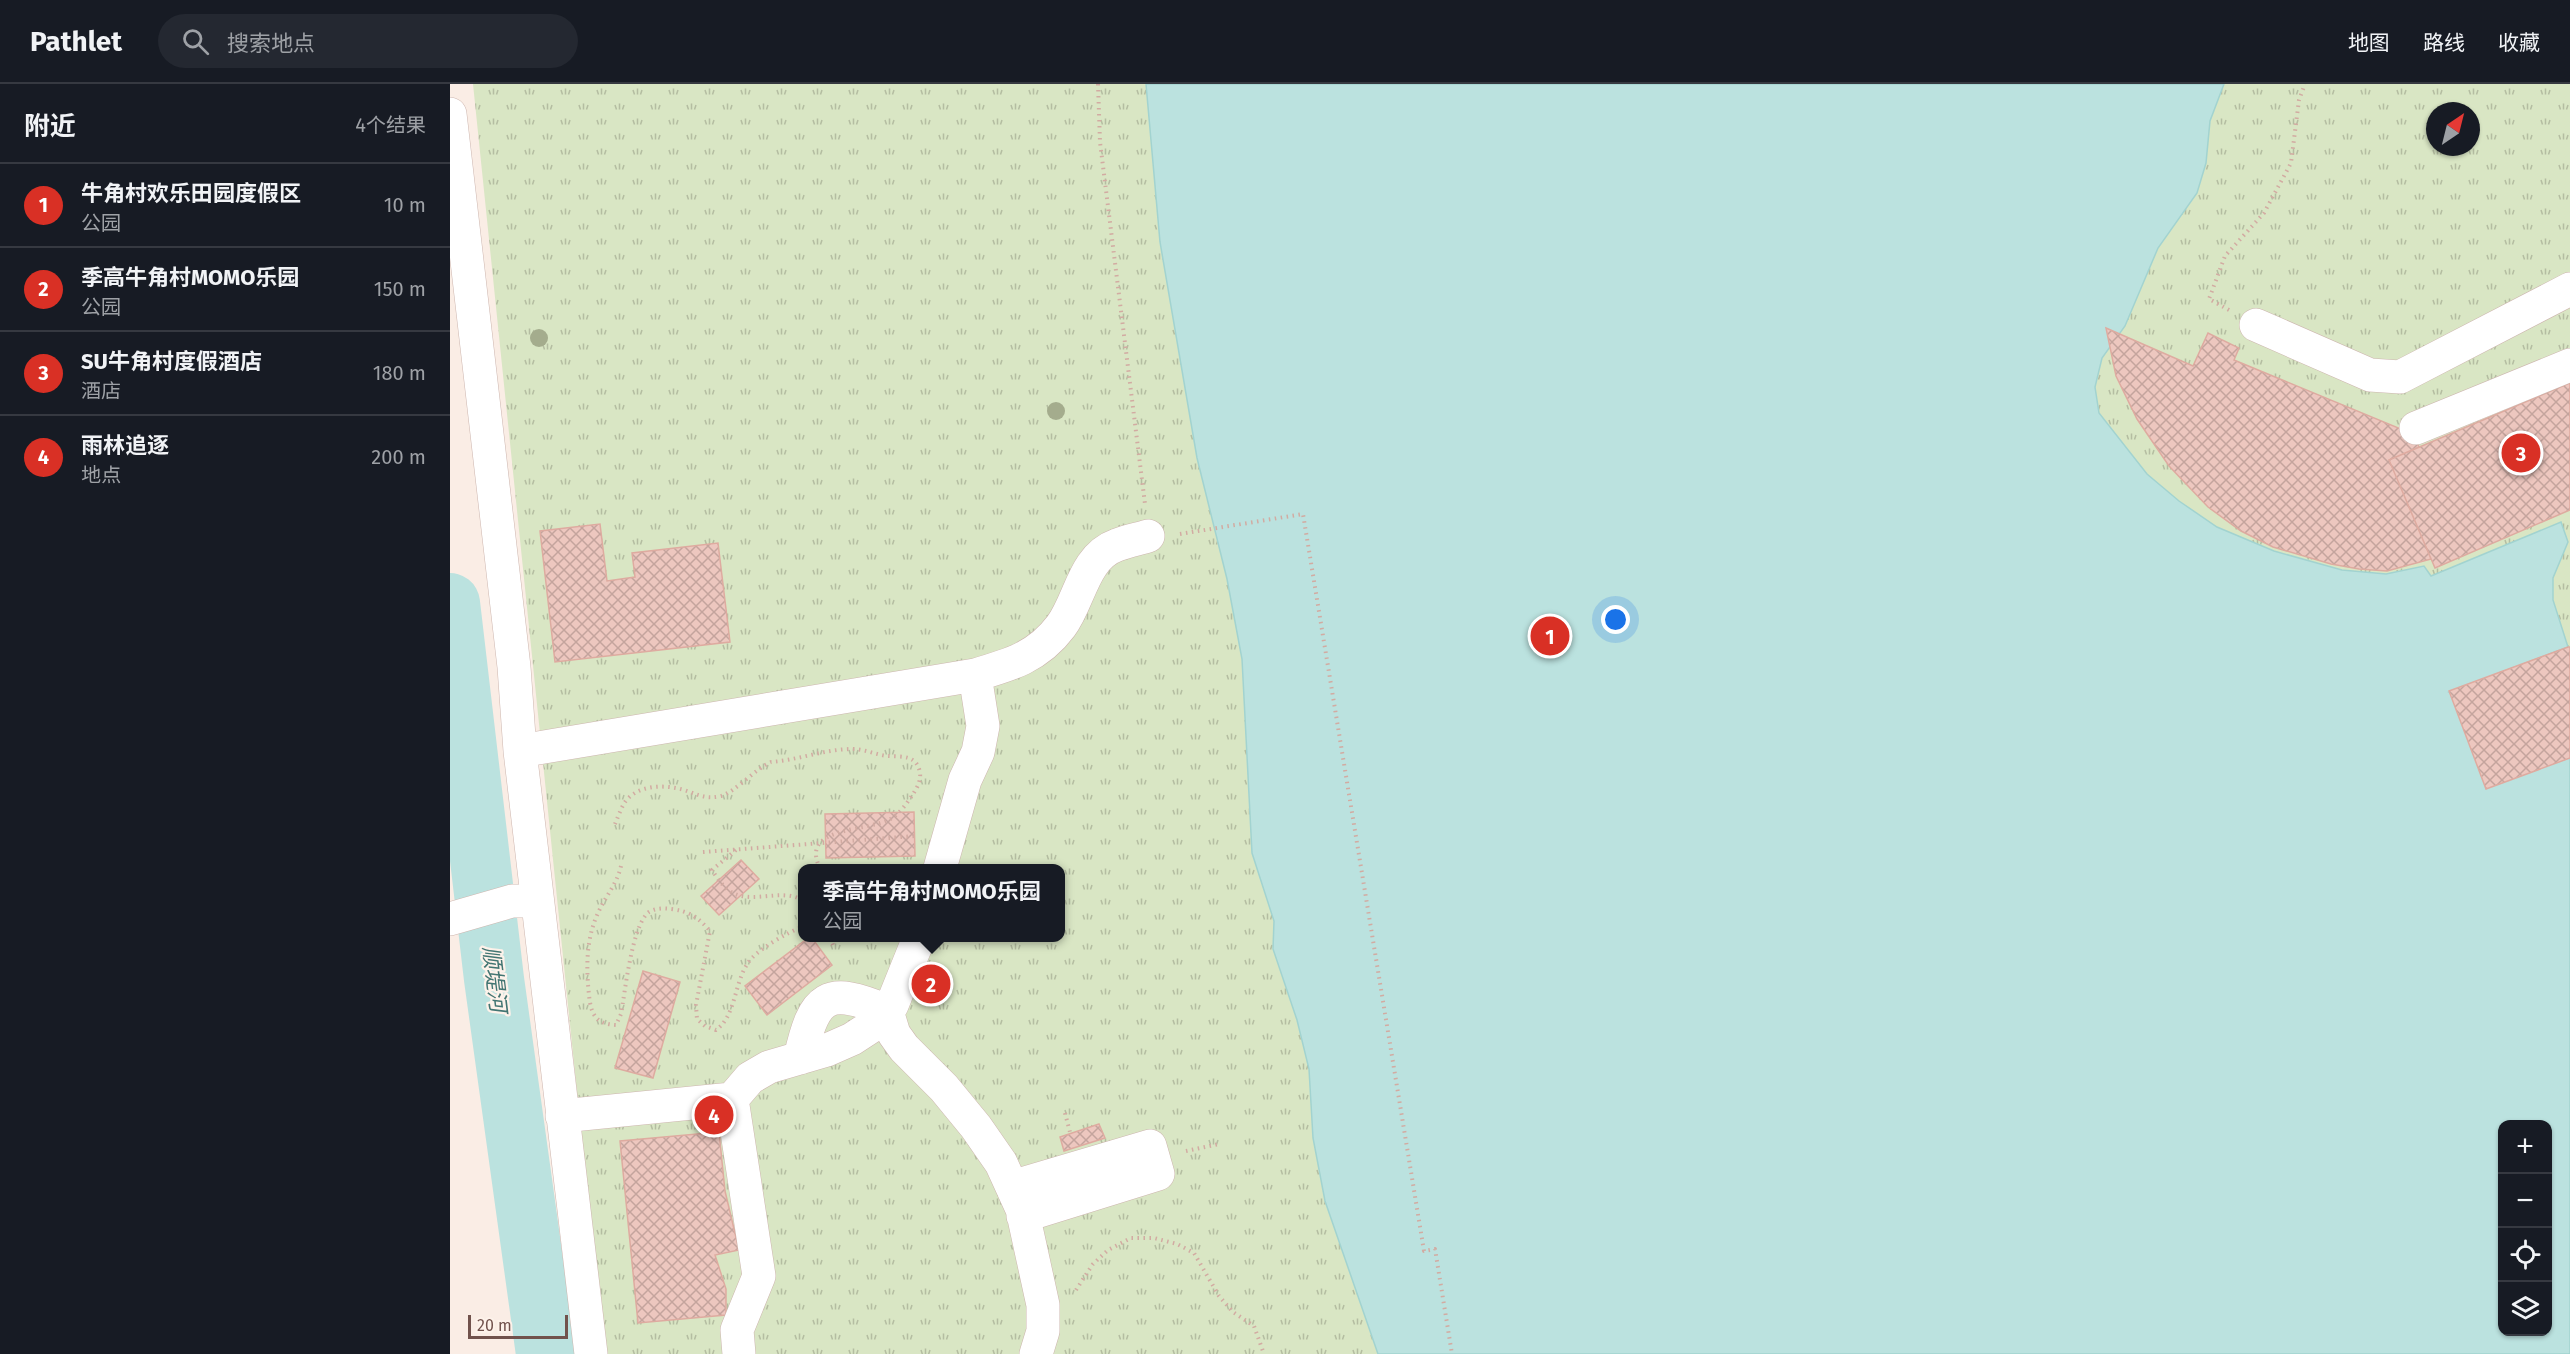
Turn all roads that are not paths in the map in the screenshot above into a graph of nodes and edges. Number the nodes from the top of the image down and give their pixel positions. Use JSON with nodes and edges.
{"nodes":[{"id":1,"x":450,"y":114,"type":"edge"},
{"id":2,"x":2570,"y":290,"type":"edge"},
{"id":3,"x":2256,"y":326,"type":"road end"},
{"id":4,"x":2570,"y":365,"type":"edge"},
{"id":5,"x":2416,"y":428,"type":"dead end"},
{"id":6,"x":1148,"y":537,"type":"road end"},
{"id":7,"x":975,"y":675,"type":"junction"},
{"id":8,"x":520,"y":752,"type":"junction"},
{"id":9,"x":941,"y":864,"type":"edge"},
{"id":10,"x":525,"y":901,"type":"junction"},
{"id":11,"x":450,"y":919,"type":"edge"},
{"id":12,"x":918,"y":942,"type":"edge"},
{"id":13,"x":887,"y":1011,"type":"junction"},
{"id":14,"x":800,"y":1058,"type":"junction"},
{"id":15,"x":732,"y":1099,"type":"junction"},
{"id":16,"x":562,"y":1116,"type":"junction"},
{"id":17,"x":1112,"y":1172,"type":"dead end"},
{"id":18,"x":1018,"y":1201,"type":"junction"},
{"id":19,"x":591,"y":1354,"type":"edge"},
{"id":20,"x":739,"y":1354,"type":"edge"},
{"id":21,"x":1036,"y":1354,"type":"edge"}],
"edges":[{"from":1,"to":8,"type":"street"},
{"from":2,"to":3,"type":"street"},
{"from":4,"to":5,"type":"street"},
{"from":6,"to":7,"type":"street"},
{"from":7,"to":8,"type":"street"},
{"from":7,"to":9,"type":"street"},
{"from":8,"to":10,"type":"street"},
{"from":10,"to":11,"type":"street"},
{"from":10,"to":16,"type":"street"},
{"from":12,"to":13,"type":"street"},
{"from":13,"to":14,"type":"street"},
{"from":13,"to":14,"type":"street"},
{"from":13,"to":18,"type":"street"},
{"from":14,"to":15,"type":"street"},
{"from":15,"to":16,"type":"street"},
{"from":15,"to":20,"type":"street"},
{"from":16,"to":19,"type":"street"},
{"from":17,"to":18,"type":"street"},
{"from":18,"to":21,"type":"street"}]}
